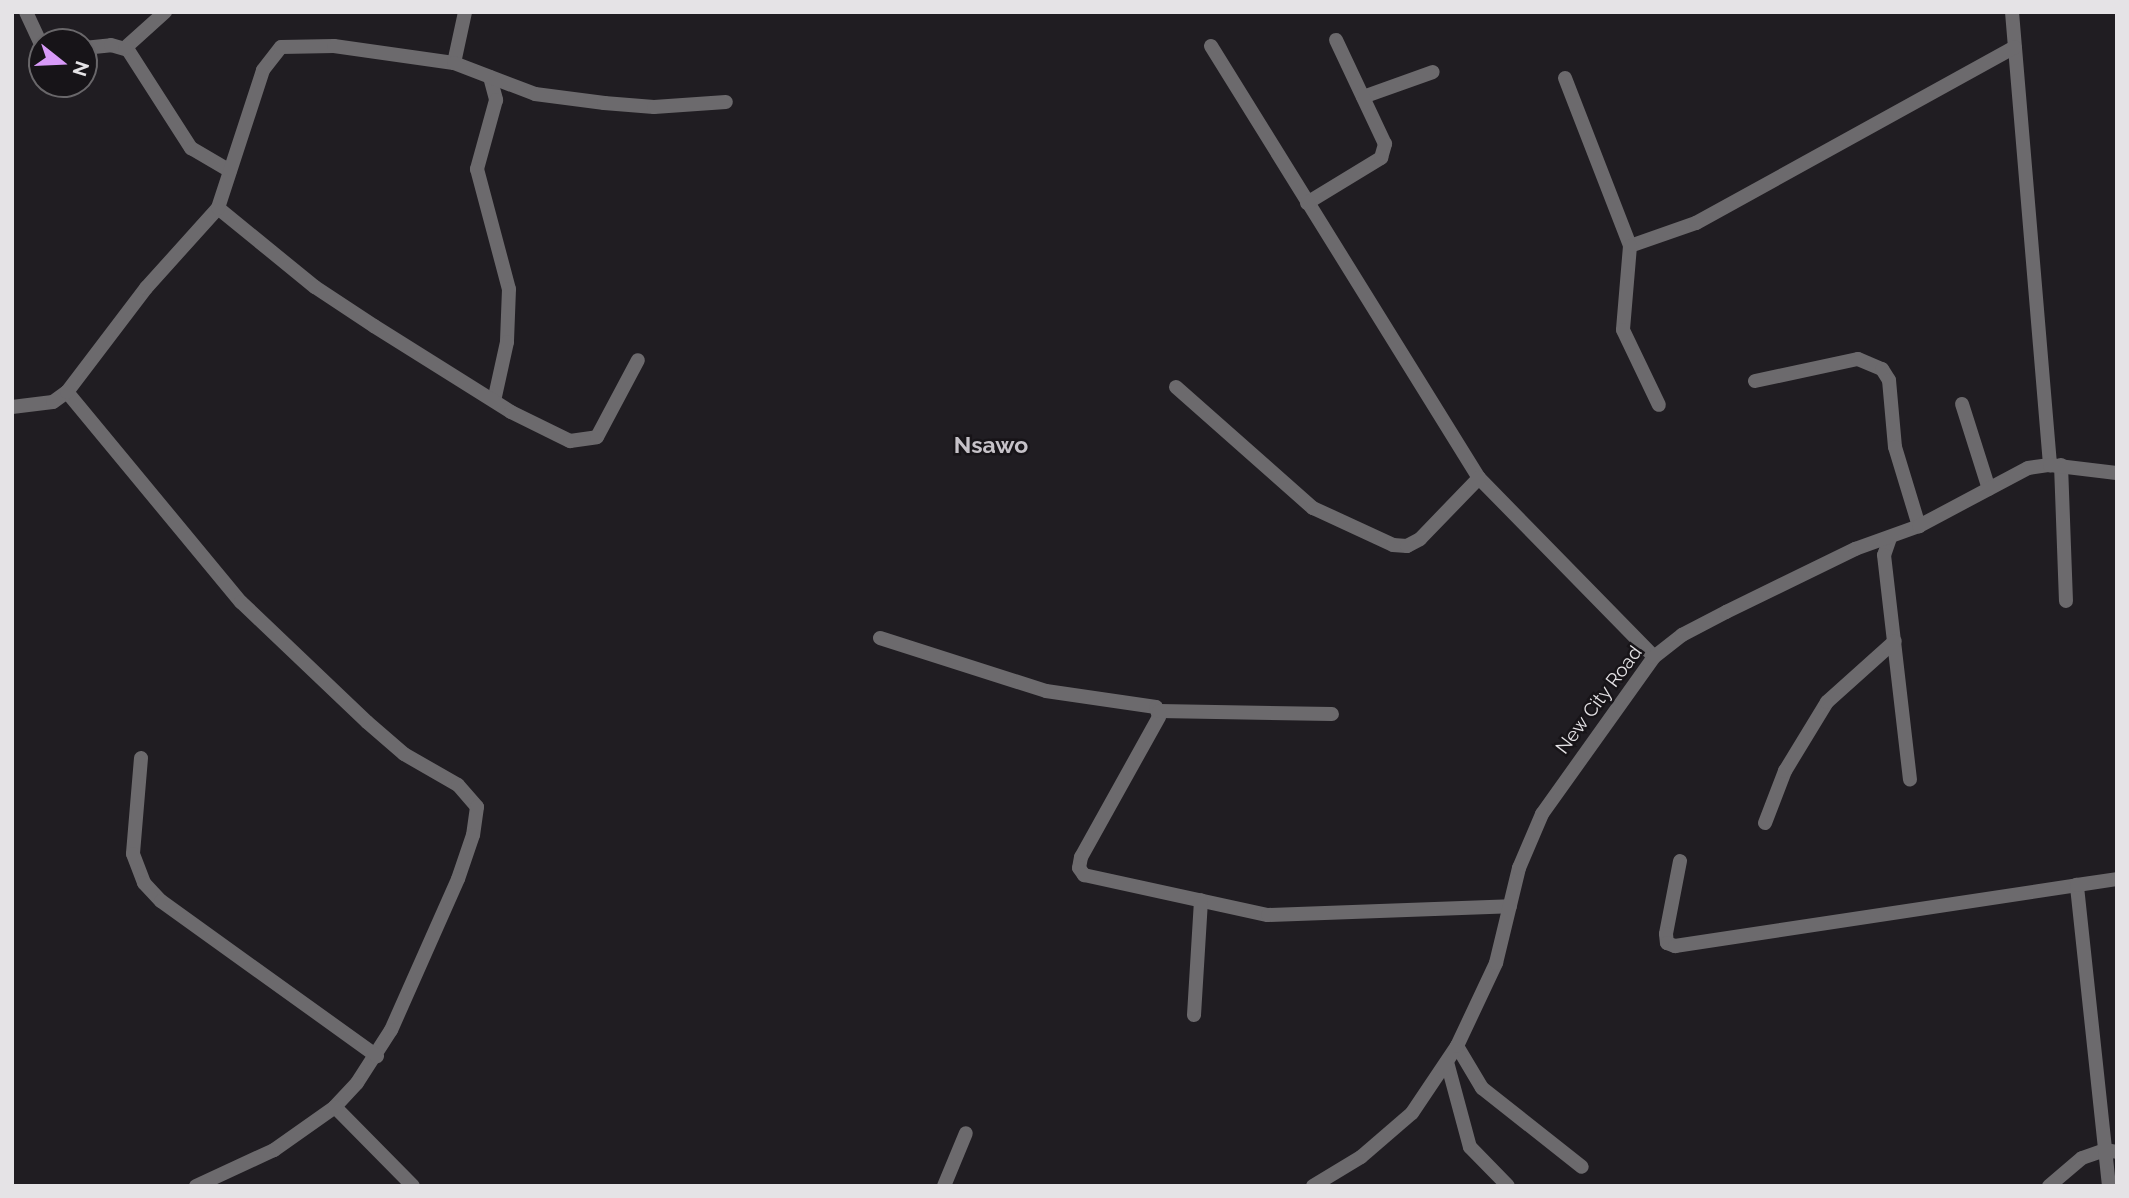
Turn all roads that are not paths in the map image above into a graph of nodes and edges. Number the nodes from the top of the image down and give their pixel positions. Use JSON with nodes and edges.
{"nodes":[{"id":1,"x":26,"y":12,"type":"edge"},
{"id":2,"x":165,"y":12,"type":"edge"},
{"id":3,"x":465,"y":12,"type":"edge"},
{"id":4,"x":2012,"y":12,"type":"edge"},
{"id":5,"x":33,"y":28,"type":"edge"},
{"id":6,"x":1336,"y":40,"type":"dead end"},
{"id":7,"x":1211,"y":46,"type":"dead end"},
{"id":8,"x":98,"y":47,"type":"edge"},
{"id":9,"x":2015,"y":47,"type":"junction"},
{"id":10,"x":125,"y":48,"type":"junction"},
{"id":11,"x":454,"y":63,"type":"junction"},
{"id":12,"x":1433,"y":72,"type":"dead end"},
{"id":13,"x":489,"y":77,"type":"junction"},
{"id":14,"x":1565,"y":78,"type":"dead end"},
{"id":15,"x":1363,"y":97,"type":"junction"},
{"id":16,"x":726,"y":102,"type":"dead end"},
{"id":17,"x":230,"y":171,"type":"junction"},
{"id":18,"x":1307,"y":203,"type":"junction"},
{"id":19,"x":218,"y":208,"type":"junction"},
{"id":20,"x":1630,"y":246,"type":"junction"},
{"id":21,"x":638,"y":360,"type":"dead end"},
{"id":22,"x":1755,"y":381,"type":"dead end"},
{"id":23,"x":1176,"y":387,"type":"dead end"},
{"id":24,"x":67,"y":392,"type":"junction"},
{"id":25,"x":494,"y":401,"type":"junction"},
{"id":26,"x":1962,"y":404,"type":"dead end"},
{"id":27,"x":1659,"y":405,"type":"dead end"},
{"id":28,"x":12,"y":407,"type":"edge"},
{"id":29,"x":2055,"y":465,"type":"junction"},
{"id":30,"x":2117,"y":473,"type":"edge"},
{"id":31,"x":1479,"y":478,"type":"junction"},
{"id":32,"x":1989,"y":489,"type":"junction"},
{"id":33,"x":1919,"y":526,"type":"junction"},
{"id":34,"x":1890,"y":538,"type":"junction"},
{"id":35,"x":2066,"y":601,"type":"dead end"},
{"id":36,"x":880,"y":638,"type":"dead end"},
{"id":37,"x":1895,"y":641,"type":"junction"},
{"id":38,"x":1654,"y":657,"type":"junction"},
{"id":39,"x":1158,"y":711,"type":"junction"},
{"id":40,"x":1332,"y":714,"type":"dead end"},
{"id":41,"x":141,"y":758,"type":"dead end"},
{"id":42,"x":1910,"y":779,"type":"dead end"},
{"id":43,"x":1765,"y":823,"type":"dead end"},
{"id":44,"x":1680,"y":862,"type":"dead end"},
{"id":45,"x":2117,"y":879,"type":"edge"},
{"id":46,"x":2077,"y":885,"type":"junction"},
{"id":47,"x":1200,"y":900,"type":"junction"},
{"id":48,"x":1510,"y":906,"type":"junction"},
{"id":49,"x":1194,"y":1015,"type":"dead end"},
{"id":50,"x":1457,"y":1046,"type":"junction"},
{"id":51,"x":377,"y":1056,"type":"junction"},
{"id":52,"x":1447,"y":1062,"type":"junction"},
{"id":53,"x":335,"y":1107,"type":"junction"},
{"id":54,"x":966,"y":1133,"type":"dead end"},
{"id":55,"x":2111,"y":1151,"type":"edge"},
{"id":56,"x":1582,"y":1167,"type":"dead end"},
{"id":57,"x":197,"y":1186,"type":"edge"},
{"id":58,"x":413,"y":1186,"type":"edge"},
{"id":59,"x":944,"y":1186,"type":"edge"},
{"id":60,"x":1313,"y":1186,"type":"edge"},
{"id":61,"x":1508,"y":1186,"type":"edge"},
{"id":62,"x":2049,"y":1186,"type":"edge"},
{"id":63,"x":2109,"y":1186,"type":"edge"}],
"edges":[{"from":1,"to":5,"type":"street"},
{"from":2,"to":10,"type":"street"},
{"from":3,"to":11,"type":"street"},
{"from":4,"to":9,"type":"street"},
{"from":6,"to":15,"type":"street"},
{"from":7,"to":18,"type":"street"},
{"from":8,"to":10,"type":"street"},
{"from":9,"to":20,"type":"street"},
{"from":9,"to":29,"type":"street"},
{"from":10,"to":17,"type":"street"},
{"from":11,"to":13,"type":"street"},
{"from":11,"to":17,"type":"street"},
{"from":12,"to":15,"type":"street"},
{"from":13,"to":16,"type":"street"},
{"from":13,"to":25,"type":"street"},
{"from":14,"to":20,"type":"street"},
{"from":15,"to":18,"type":"street"},
{"from":17,"to":19,"type":"street"},
{"from":18,"to":31,"type":"street"},
{"from":19,"to":24,"type":"street"},
{"from":19,"to":25,"type":"street"},
{"from":20,"to":27,"type":"street"},
{"from":21,"to":25,"type":"street"},
{"from":22,"to":33,"type":"street"},
{"from":23,"to":31,"type":"street"},
{"from":24,"to":28,"type":"street"},
{"from":24,"to":51,"type":"street"},
{"from":26,"to":32,"type":"street"},
{"from":29,"to":30,"type":"street","name":"New City Road"},
{"from":29,"to":32,"type":"street","name":"New City Road"},
{"from":29,"to":35,"type":"street"},
{"from":31,"to":38,"type":"street"},
{"from":32,"to":33,"type":"street","name":"New City Road"},
{"from":33,"to":34,"type":"street","name":"New City Road"},
{"from":34,"to":37,"type":"street"},
{"from":34,"to":38,"type":"street","name":"New City Road"},
{"from":36,"to":39,"type":"street"},
{"from":37,"to":42,"type":"street"},
{"from":37,"to":43,"type":"street"},
{"from":38,"to":48,"type":"street","name":"New City Road"},
{"from":39,"to":40,"type":"street"},
{"from":39,"to":47,"type":"street"},
{"from":41,"to":51,"type":"street"},
{"from":44,"to":46,"type":"street"},
{"from":45,"to":46,"type":"street"},
{"from":46,"to":55,"type":"street"},
{"from":47,"to":48,"type":"street"},
{"from":47,"to":49,"type":"street"},
{"from":48,"to":50,"type":"street","name":"New City Road"},
{"from":50,"to":52,"type":"street","name":"New City Road"},
{"from":50,"to":56,"type":"street"},
{"from":51,"to":53,"type":"street"},
{"from":52,"to":60,"type":"street","name":"New City Road"},
{"from":52,"to":61,"type":"street"},
{"from":53,"to":57,"type":"street"},
{"from":53,"to":58,"type":"street"},
{"from":54,"to":59,"type":"street"},
{"from":55,"to":62,"type":"street"},
{"from":55,"to":63,"type":"street"}]}
